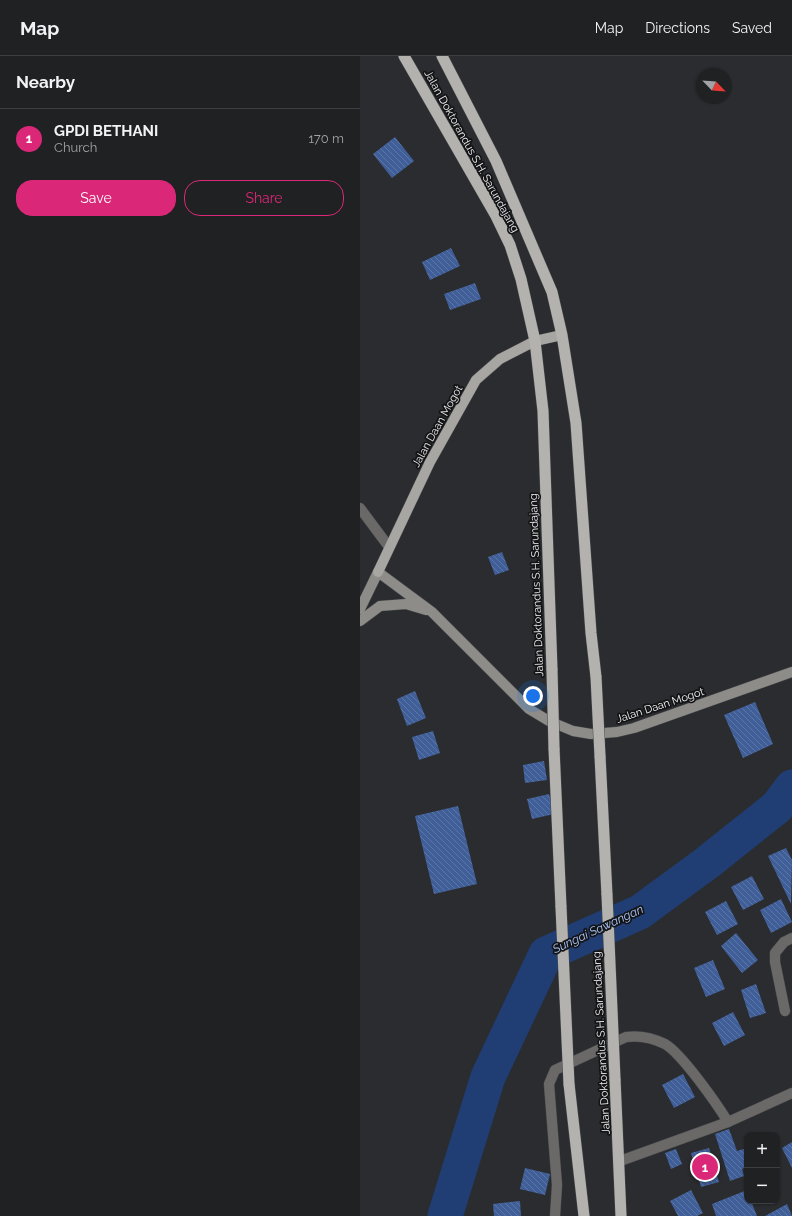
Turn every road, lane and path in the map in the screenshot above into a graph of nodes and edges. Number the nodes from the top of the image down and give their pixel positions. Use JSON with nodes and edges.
{"nodes":[{"id":1,"x":404,"y":56,"type":"edge"},
{"id":2,"x":442,"y":56,"type":"edge"},
{"id":3,"x":562,"y":335,"type":"junction"},
{"id":4,"x":535,"y":341,"type":"junction"},
{"id":5,"x":360,"y":508,"type":"edge"},
{"id":6,"x":389,"y":547,"type":"junction"},
{"id":7,"x":378,"y":572,"type":"junction"},
{"id":8,"x":360,"y":609,"type":"edge"},
{"id":9,"x":432,"y":612,"type":"junction"},
{"id":10,"x":360,"y":621,"type":"edge"},
{"id":11,"x":792,"y":672,"type":"edge"},
{"id":12,"x":792,"y":938,"type":"edge"},
{"id":13,"x":785,"y":1010,"type":"dead end"},
{"id":14,"x":792,"y":1093,"type":"edge"},
{"id":15,"x":728,"y":1122,"type":"junction"},
{"id":16,"x":620,"y":1161,"type":"junction"},
{"id":17,"x":555,"y":1216,"type":"edge"},
{"id":18,"x":584,"y":1216,"type":"edge"},
{"id":19,"x":621,"y":1216,"type":"edge"}],
"edges":[{"from":1,"to":4,"type":"highway","name":"Jalan Doktorandus S.H. Sarundajang"},
{"from":2,"to":3,"type":"highway","name":"Jalan Doktorandus S.H. Sarundajang"},
{"from":3,"to":4,"type":"main road","name":"Jalan Daan Mogot"},
{"from":3,"to":16,"type":"highway","name":"Jalan Doktorandus S.H. Sarundajang","bridge":true},
{"from":4,"to":6,"type":"main road","name":"Jalan Daan Mogot"},
{"from":4,"to":18,"type":"highway","name":"Jalan Doktorandus S.H. Sarundajang","bridge":true},
{"from":5,"to":6,"type":"street"},
{"from":6,"to":7,"type":"main road","name":"Jalan Daan Mogot"},
{"from":7,"to":8,"type":"main road"},
{"from":7,"to":9,"type":"main road","name":"Jalan Daan Mogot"},
{"from":9,"to":10,"type":"main road"},
{"from":9,"to":11,"type":"main road","name":"Jalan Daan Mogot"},
{"from":12,"to":13,"type":"street"},
{"from":14,"to":15,"type":"street"},
{"from":15,"to":16,"type":"street"},
{"from":15,"to":17,"type":"street"},
{"from":16,"to":19,"type":"highway","name":"Jalan Doktorandus S.H. Sarundajang"}]}
